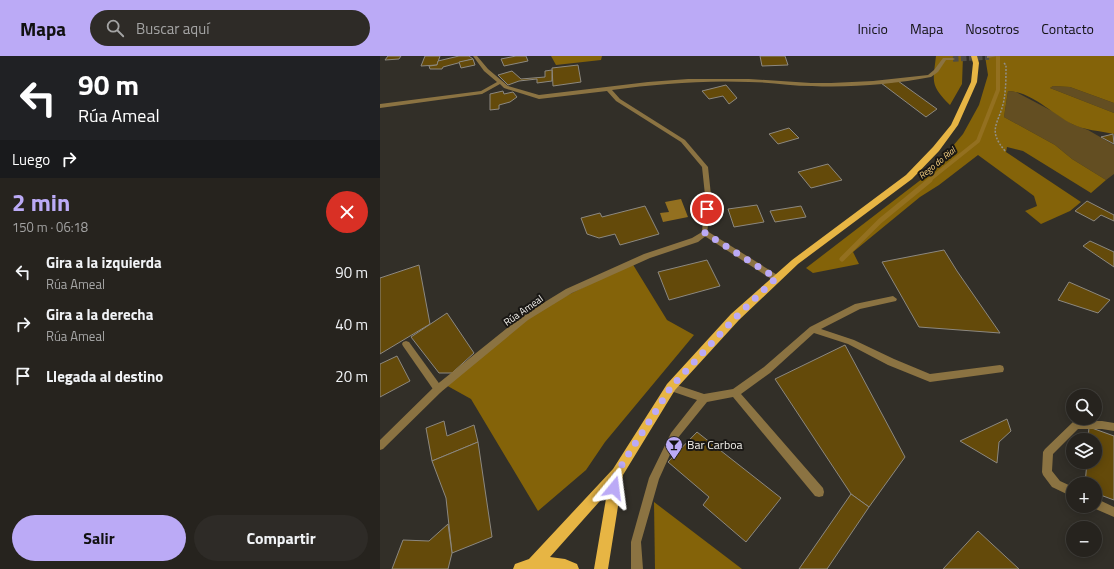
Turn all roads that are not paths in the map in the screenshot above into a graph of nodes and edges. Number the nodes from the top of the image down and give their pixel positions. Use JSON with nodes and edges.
{"nodes":[{"id":1,"x":475,"y":56,"type":"edge"},
{"id":2,"x":974,"y":56,"type":"edge"},
{"id":3,"x":996,"y":56,"type":"edge"},
{"id":4,"x":989,"y":57,"type":"edge"},
{"id":5,"x":953,"y":59,"type":"dead end"},
{"id":6,"x":500,"y":82,"type":"junction"},
{"id":7,"x":608,"y":89,"type":"junction"},
{"id":8,"x":380,"y":106,"type":"edge"},
{"id":9,"x":705,"y":233,"type":"junction"},
{"id":10,"x":776,"y":278,"type":"junction"},
{"id":11,"x":894,"y":299,"type":"dead end"},
{"id":12,"x":813,"y":329,"type":"junction"},
{"id":13,"x":406,"y":344,"type":"dead end"},
{"id":14,"x":1000,"y":369,"type":"dead end"},
{"id":15,"x":671,"y":387,"type":"junction"},
{"id":16,"x":438,"y":389,"type":"junction"},
{"id":17,"x":734,"y":393,"type":"junction"},
{"id":18,"x":704,"y":398,"type":"junction"},
{"id":19,"x":1114,"y":427,"type":"edge"},
{"id":20,"x":380,"y":446,"type":"edge"},
{"id":21,"x":616,"y":474,"type":"junction"},
{"id":22,"x":1066,"y":489,"type":"edge"},
{"id":23,"x":819,"y":492,"type":"dead end"},
{"id":24,"x":1102,"y":506,"type":"edge"},
{"id":25,"x":1114,"y":512,"type":"edge"},
{"id":26,"x":534,"y":564,"type":"junction"},
{"id":27,"x":520,"y":569,"type":"edge"},
{"id":28,"x":572,"y":569,"type":"edge"},
{"id":29,"x":601,"y":569,"type":"edge"},
{"id":30,"x":637,"y":569,"type":"edge"}],
"edges":[{"from":1,"to":6,"type":"street"},
{"from":2,"to":10,"type":"main road"},
{"from":3,"to":4,"type":"street"},
{"from":5,"to":7,"type":"street"},
{"from":6,"to":7,"type":"street"},
{"from":6,"to":8,"type":"street"},
{"from":7,"to":9,"type":"street"},
{"from":9,"to":10,"type":"street"},
{"from":9,"to":16,"type":"street","name":"Rúa Ameal"},
{"from":10,"to":15,"type":"main road"},
{"from":11,"to":12,"type":"street"},
{"from":12,"to":14,"type":"street"},
{"from":12,"to":17,"type":"street"},
{"from":13,"to":16,"type":"street"},
{"from":15,"to":18,"type":"street"},
{"from":15,"to":21,"type":"main road"},
{"from":16,"to":20,"type":"street","name":"Rúa Ameal"},
{"from":17,"to":18,"type":"street"},
{"from":17,"to":23,"type":"street"},
{"from":18,"to":30,"type":"street"},
{"from":19,"to":22,"type":"street"},
{"from":21,"to":26,"type":"main road"},
{"from":21,"to":29,"type":"main road"},
{"from":24,"to":25,"type":"street"},
{"from":26,"to":27,"type":"main road"},
{"from":26,"to":28,"type":"main road"}]}
